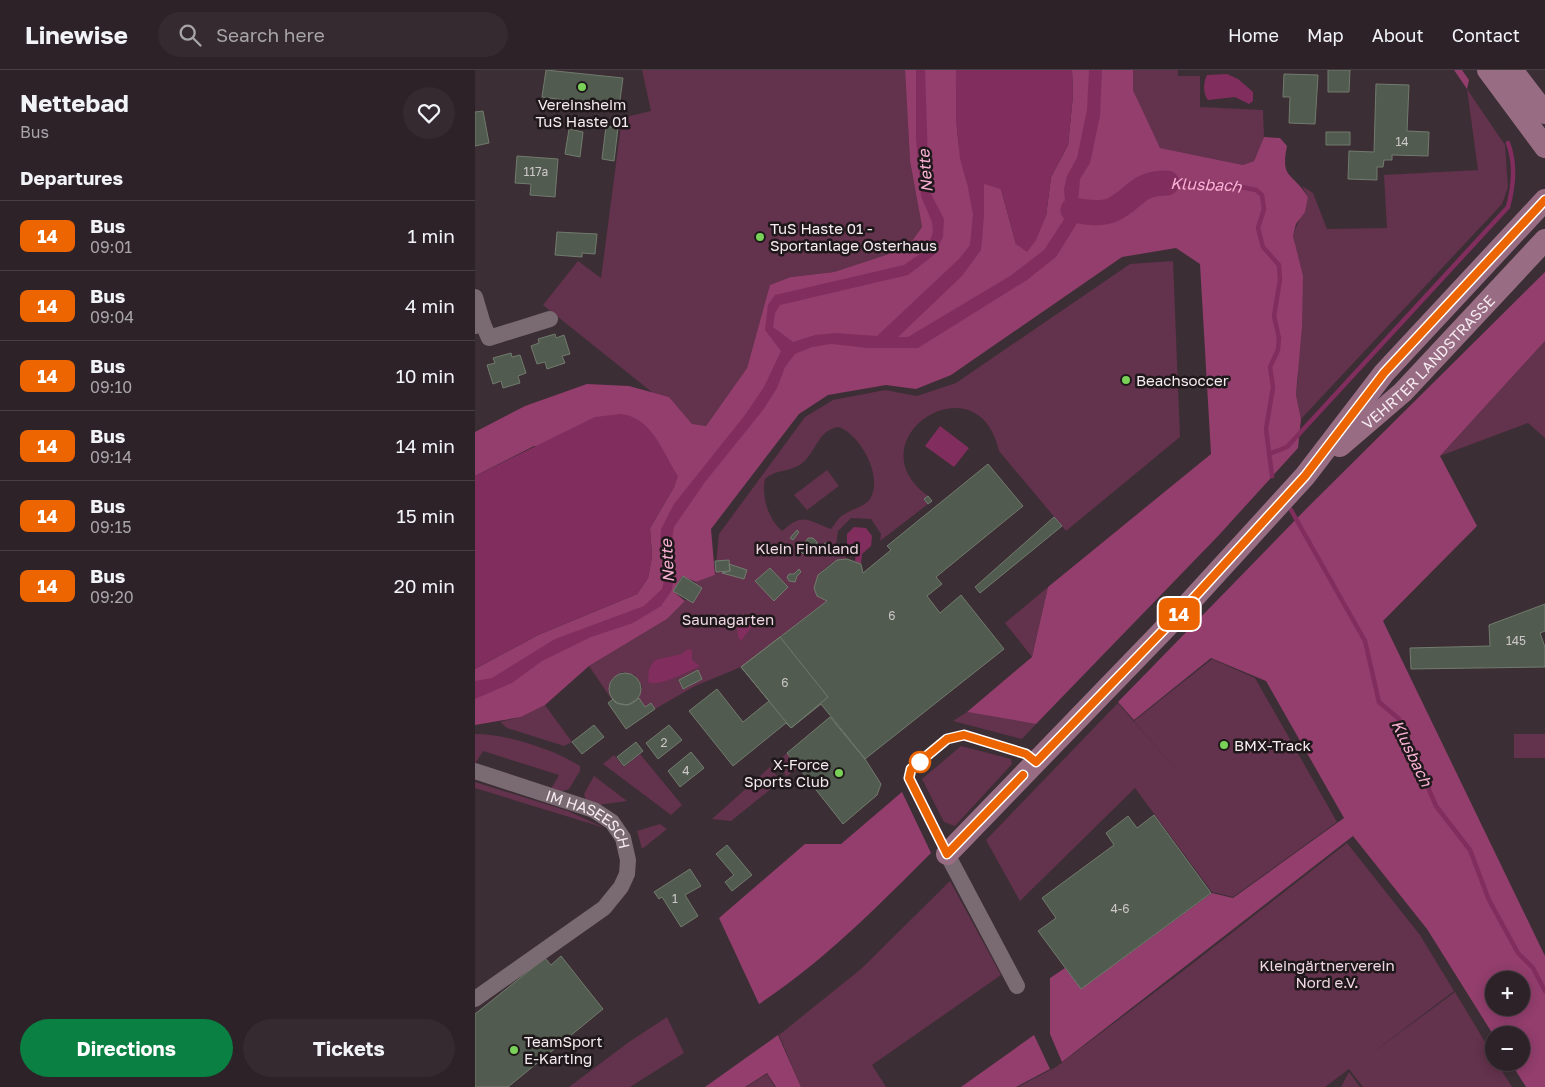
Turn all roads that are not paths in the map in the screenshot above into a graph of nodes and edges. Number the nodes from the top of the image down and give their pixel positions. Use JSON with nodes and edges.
{"nodes":[{"id":1,"x":1488,"y":70,"type":"edge"},
{"id":2,"x":1512,"y":70,"type":"edge"},
{"id":3,"x":1545,"y":114,"type":"edge"},
{"id":4,"x":1545,"y":147,"type":"edge"},
{"id":5,"x":1545,"y":200,"type":"edge"},
{"id":6,"x":1545,"y":240,"type":"edge"},
{"id":7,"x":475,"y":297,"type":"edge"},
{"id":8,"x":550,"y":319,"type":"dead end"},
{"id":9,"x":479,"y":325,"type":"edge"},
{"id":10,"x":1305,"y":476,"type":"junction"},
{"id":11,"x":475,"y":771,"type":"edge"},
{"id":12,"x":947,"y":854,"type":"joint"},
{"id":13,"x":1017,"y":986,"type":"dead end"},
{"id":14,"x":475,"y":999,"type":"edge"}],
"edges":[{"from":1,"to":4,"type":"main road"},
{"from":2,"to":3,"type":"main road"},
{"from":5,"to":10,"type":"main road","name":"VEHRTER LANDSTRASSE"},
{"from":6,"to":10,"type":"main road","name":"VEHRTER LANDSTRASSE"},
{"from":7,"to":9,"type":"street"},
{"from":8,"to":9,"type":"street"},
{"from":10,"to":12,"type":"main road","name":"VEHRTER LANDSTRASSE"},
{"from":11,"to":14,"type":"street","name":"IM HASEESCH"},
{"from":12,"to":13,"type":"street","name":"VEHRTER LANDSTRASSE"}]}
